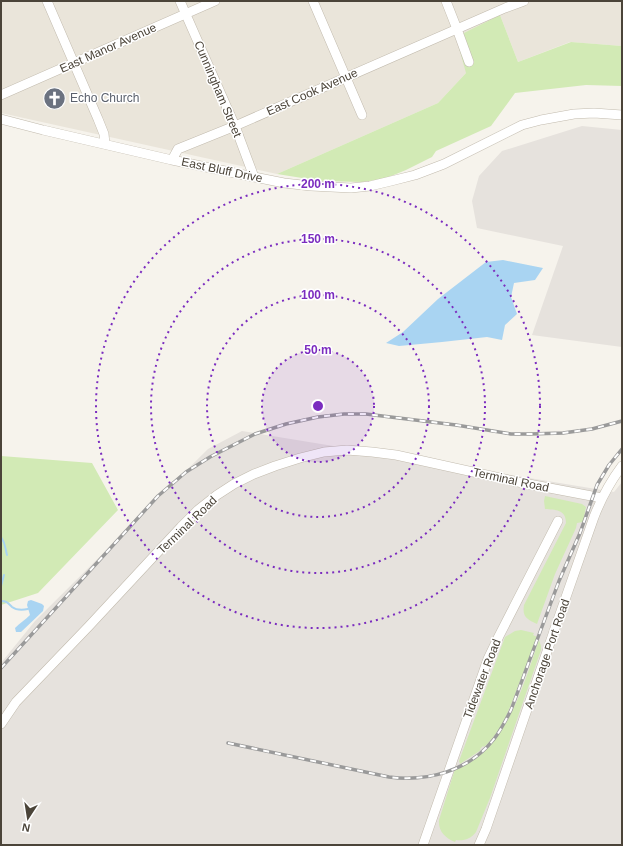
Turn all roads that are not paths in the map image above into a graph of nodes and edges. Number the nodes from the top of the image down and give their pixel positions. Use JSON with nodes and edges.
{"nodes":[{"id":1,"x":47,"y":1,"type":"edge"},
{"id":2,"x":180,"y":1,"type":"edge"},
{"id":3,"x":215,"y":1,"type":"edge"},
{"id":4,"x":313,"y":1,"type":"edge"},
{"id":5,"x":446,"y":1,"type":"edge"},
{"id":6,"x":524,"y":1,"type":"edge"},
{"id":7,"x":505,"y":5,"type":"edge"},
{"id":8,"x":186,"y":14,"type":"junction"},
{"id":9,"x":457,"y":29,"type":"junction"},
{"id":10,"x":469,"y":62,"type":"dead end"},
{"id":11,"x":74,"y":63,"type":"junction"},
{"id":12,"x":346,"y":77,"type":"junction"},
{"id":13,"x":1,"y":95,"type":"edge"},
{"id":14,"x":362,"y":115,"type":"dead end"},
{"id":15,"x":622,"y":116,"type":"edge"},
{"id":16,"x":1,"y":119,"type":"edge"},
{"id":17,"x":235,"y":126,"type":"junction"},
{"id":18,"x":105,"y":144,"type":"junction"},
{"id":19,"x":172,"y":160,"type":"junction"},
{"id":20,"x":254,"y":177,"type":"junction"},
{"id":21,"x":622,"y":466,"type":"edge"},
{"id":22,"x":602,"y":498,"type":"junction"},
{"id":23,"x":558,"y":521,"type":"dead end"},
{"id":24,"x":1,"y":724,"type":"edge"},
{"id":25,"x":423,"y":845,"type":"edge"},
{"id":26,"x":479,"y":845,"type":"edge"}],
"edges":[{"from":1,"to":11,"type":"street"},
{"from":2,"to":8,"type":"street","name":"Cunningham Street"},
{"from":3,"to":8,"type":"street","name":"East Manor Avenue"},
{"from":4,"to":12,"type":"street"},
{"from":5,"to":9,"type":"street"},
{"from":6,"to":7,"type":"street","name":"East Cook Avenue"},
{"from":7,"to":9,"type":"street","name":"East Cook Avenue"},
{"from":8,"to":11,"type":"street","name":"East Manor Avenue"},
{"from":8,"to":17,"type":"street","name":"Cunningham Street"},
{"from":9,"to":10,"type":"street"},
{"from":9,"to":12,"type":"street","name":"East Cook Avenue"},
{"from":11,"to":13,"type":"street","name":"East Manor Avenue"},
{"from":11,"to":18,"type":"street"},
{"from":12,"to":14,"type":"street"},
{"from":12,"to":17,"type":"street","name":"East Cook Avenue"},
{"from":15,"to":20,"type":"street","name":"East Bluff Drive"},
{"from":16,"to":18,"type":"street","name":"East Bluff Drive"},
{"from":17,"to":19,"type":"street","name":"East Cook Avenue"},
{"from":17,"to":20,"type":"street","name":"Cunningham Street"},
{"from":18,"to":19,"type":"street","name":"East Bluff Drive"},
{"from":19,"to":20,"type":"street","name":"East Bluff Drive"},
{"from":21,"to":22,"type":"street","name":"Anchorage Port Road"},
{"from":22,"to":24,"type":"street","name":"Terminal Road"},
{"from":22,"to":26,"type":"street","name":"Anchorage Port Road"},
{"from":23,"to":25,"type":"street","name":"Tidewater Road"}]}
